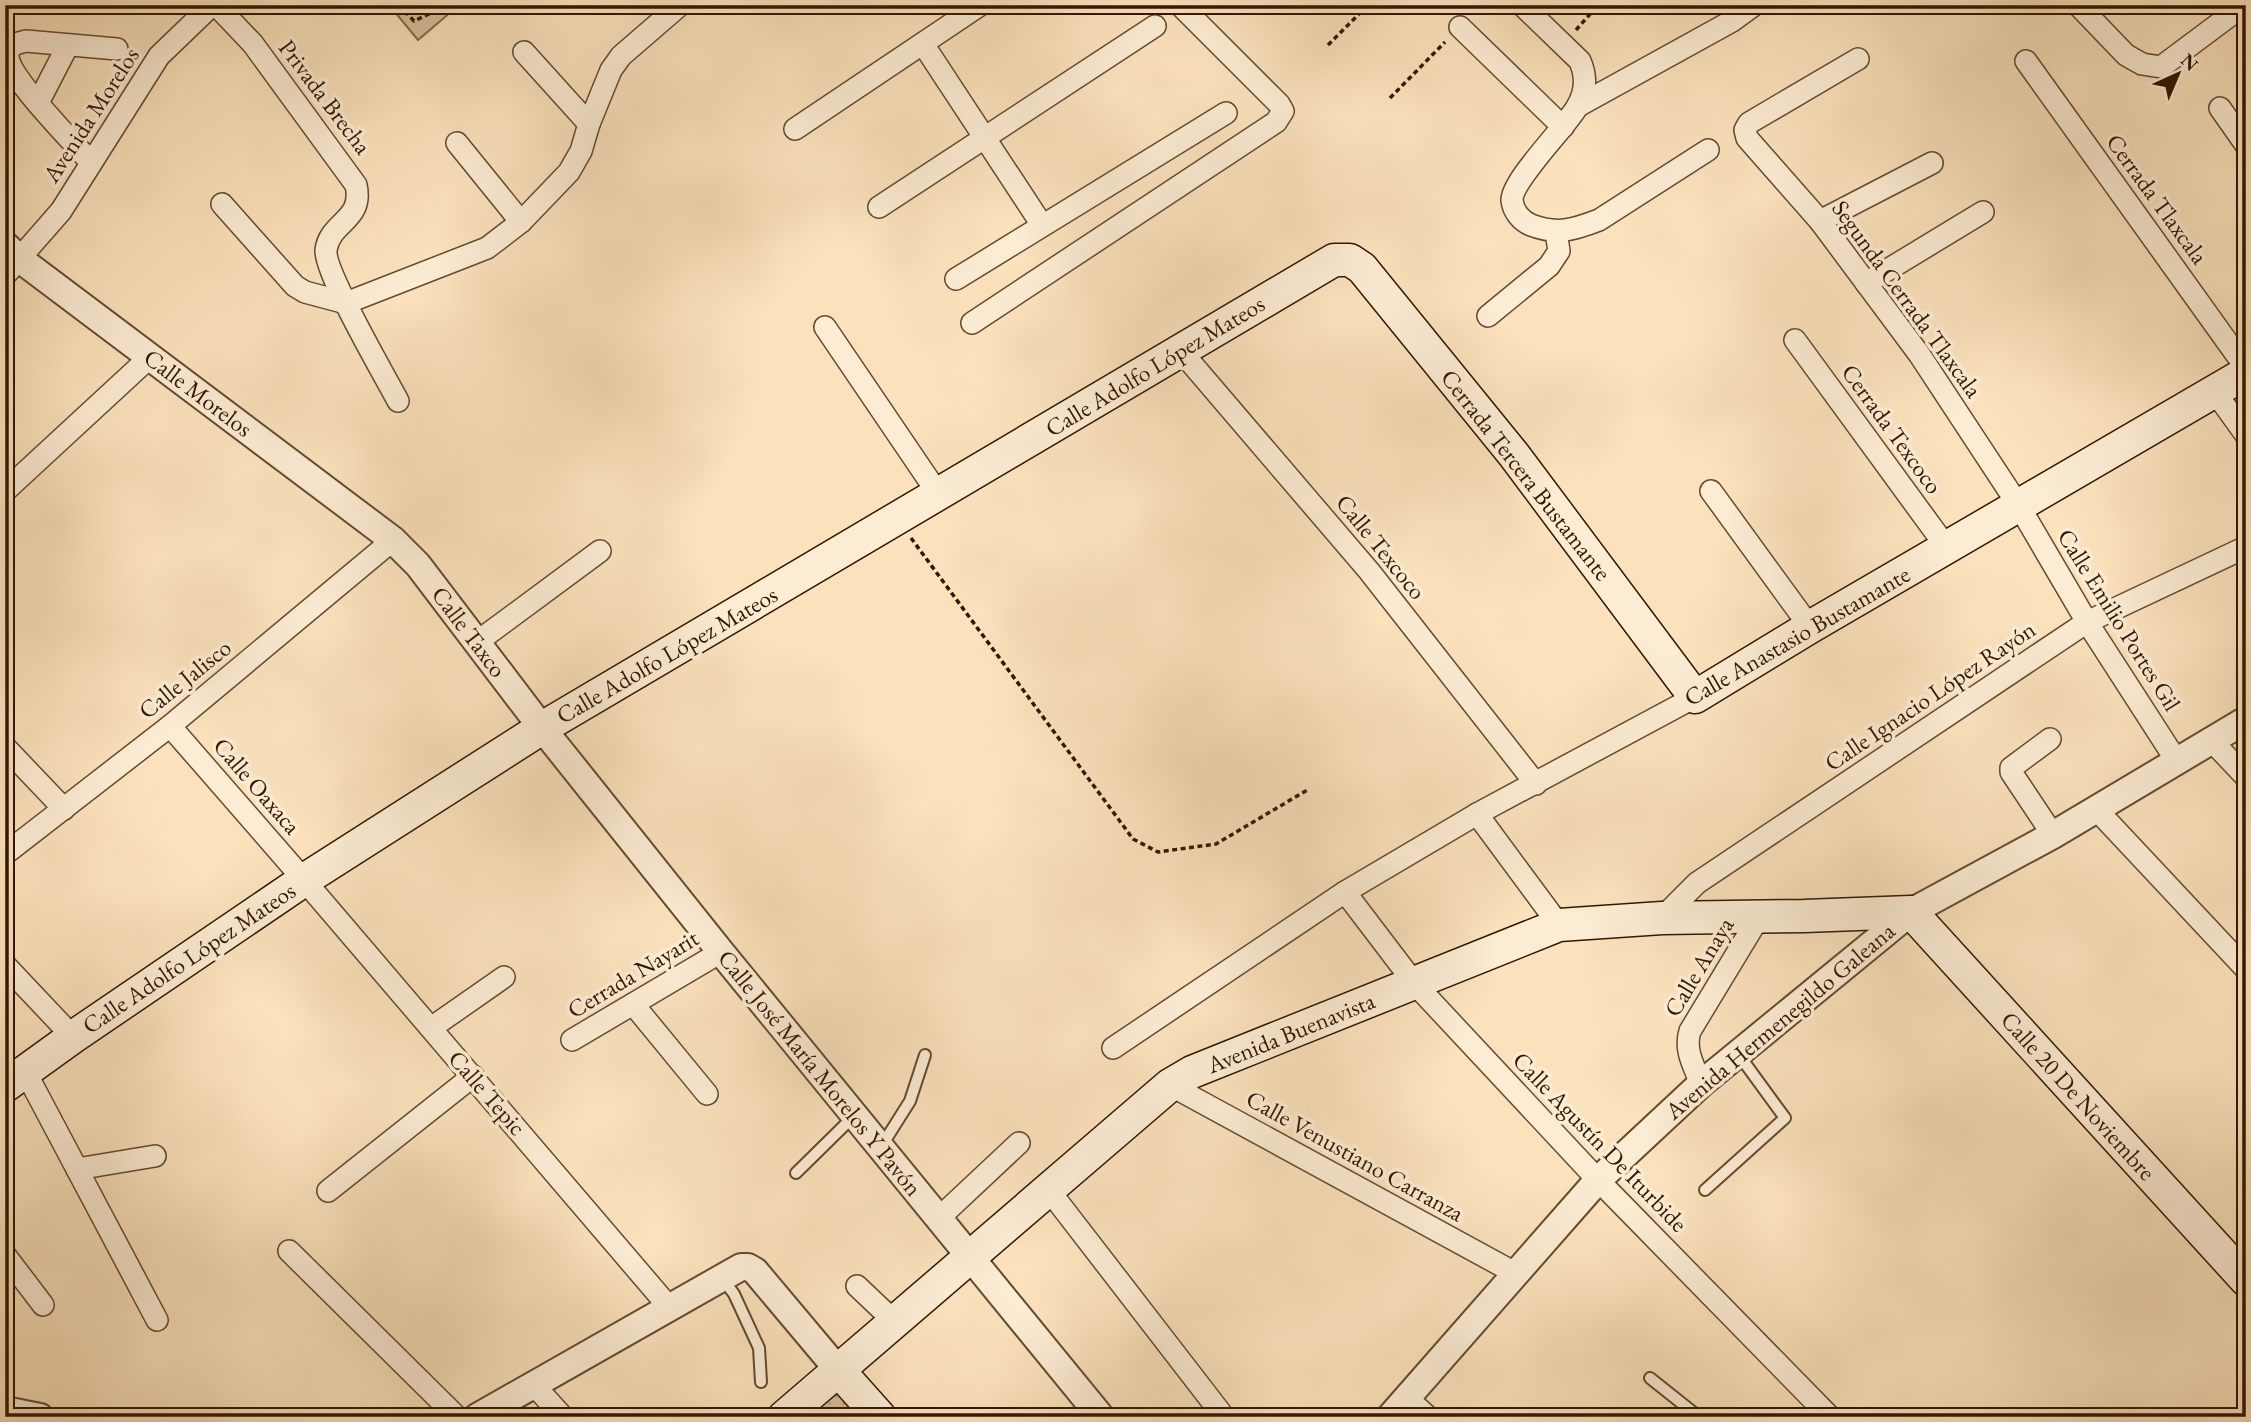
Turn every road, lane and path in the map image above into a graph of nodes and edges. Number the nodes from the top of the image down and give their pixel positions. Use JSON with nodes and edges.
{"nodes":[{"id":1,"x":214,"y":5,"type":"edge"},
{"id":2,"x":399,"y":5,"type":"edge"},
{"id":3,"x":441,"y":5,"type":"edge"},
{"id":4,"x":680,"y":5,"type":"edge"},
{"id":5,"x":980,"y":5,"type":"edge"},
{"id":6,"x":1180,"y":5,"type":"edge"},
{"id":7,"x":1368,"y":5,"type":"edge"},
{"id":8,"x":1522,"y":5,"type":"edge"},
{"id":9,"x":1598,"y":5,"type":"edge"},
{"id":10,"x":1754,"y":5,"type":"edge"},
{"id":11,"x":2078,"y":5,"type":"edge"},
{"id":12,"x":2245,"y":5,"type":"edge"},
{"id":13,"x":1155,"y":26,"type":"dead end"},
{"id":14,"x":1460,"y":27,"type":"joint"},
{"id":15,"x":1563,"y":43,"type":"junction"},
{"id":16,"x":923,"y":44,"type":"junction"},
{"id":17,"x":68,"y":45,"type":"junction"},
{"id":18,"x":1328,"y":46,"type":"dead end"},
{"id":19,"x":117,"y":49,"type":"dead end"},
{"id":20,"x":524,"y":52,"type":"dead end"},
{"id":21,"x":1857,"y":59,"type":"dead end"},
{"id":22,"x":2026,"y":61,"type":"dead end"},
{"id":23,"x":1390,"y":98,"type":"dead end"},
{"id":24,"x":38,"y":103,"type":"junction"},
{"id":25,"x":1578,"y":106,"type":"junction"},
{"id":26,"x":2220,"y":108,"type":"dead end"},
{"id":27,"x":1226,"y":113,"type":"dead end"},
{"id":28,"x":589,"y":124,"type":"junction"},
{"id":29,"x":1563,"y":127,"type":"junction"},
{"id":30,"x":795,"y":129,"type":"dead end"},
{"id":31,"x":985,"y":138,"type":"junction"},
{"id":32,"x":457,"y":143,"type":"dead end"},
{"id":33,"x":2246,"y":145,"type":"edge"},
{"id":34,"x":1708,"y":150,"type":"dead end"},
{"id":35,"x":91,"y":163,"type":"junction"},
{"id":36,"x":1932,"y":163,"type":"dead end"},
{"id":37,"x":222,"y":204,"type":"dead end"},
{"id":38,"x":879,"y":208,"type":"dead end"},
{"id":39,"x":1983,"y":212,"type":"dead end"},
{"id":40,"x":1820,"y":221,"type":"junction"},
{"id":41,"x":521,"y":222,"type":"junction"},
{"id":42,"x":1041,"y":225,"type":"junction"},
{"id":43,"x":1556,"y":232,"type":"junction"},
{"id":44,"x":10,"y":260,"type":"edge"},
{"id":45,"x":1350,"y":260,"type":"joint"},
{"id":46,"x":956,"y":279,"type":"dead end"},
{"id":47,"x":1866,"y":283,"type":"junction"},
{"id":48,"x":346,"y":303,"type":"junction"},
{"id":49,"x":1488,"y":316,"type":"dead end"},
{"id":50,"x":972,"y":323,"type":"dead end"},
{"id":51,"x":825,"y":327,"type":"dead end"},
{"id":52,"x":1795,"y":340,"type":"dead end"},
{"id":53,"x":1180,"y":350,"type":"junction"},
{"id":54,"x":150,"y":357,"type":"junction"},
{"id":55,"x":2246,"y":368,"type":"edge"},
{"id":56,"x":2246,"y":373,"type":"edge"},
{"id":57,"x":2215,"y":392,"type":"junction"},
{"id":58,"x":398,"y":401,"type":"dead end"},
{"id":59,"x":2246,"y":435,"type":"edge"},
{"id":60,"x":5,"y":491,"type":"edge"},
{"id":61,"x":1711,"y":491,"type":"dead end"},
{"id":62,"x":939,"y":495,"type":"junction"},
{"id":63,"x":2019,"y":506,"type":"junction"},
{"id":64,"x":897,"y":519,"type":"junction"},
{"id":65,"x":393,"y":540,"type":"junction"},
{"id":66,"x":2246,"y":547,"type":"edge"},
{"id":67,"x":1947,"y":548,"type":"junction"},
{"id":68,"x":600,"y":551,"type":"dead end"},
{"id":69,"x":2087,"y":622,"type":"junction"},
{"id":70,"x":1810,"y":627,"type":"junction"},
{"id":71,"x":477,"y":642,"type":"junction"},
{"id":72,"x":1695,"y":697,"type":"junction"},
{"id":73,"x":2246,"y":720,"type":"edge"},
{"id":74,"x":170,"y":726,"type":"junction"},
{"id":75,"x":542,"y":728,"type":"junction"},
{"id":76,"x":2050,"y":739,"type":"dead end"},
{"id":77,"x":2210,"y":740,"type":"junction"},
{"id":78,"x":5,"y":747,"type":"edge"},
{"id":79,"x":2176,"y":760,"type":"junction"},
{"id":80,"x":2246,"y":776,"type":"edge"},
{"id":81,"x":1535,"y":784,"type":"junction"},
{"id":82,"x":1309,"y":789,"type":"dead end"},
{"id":83,"x":64,"y":809,"type":"junction"},
{"id":84,"x":2096,"y":809,"type":"junction"},
{"id":85,"x":1477,"y":814,"type":"junction"},
{"id":86,"x":2053,"y":835,"type":"junction"},
{"id":87,"x":5,"y":854,"type":"edge"},
{"id":88,"x":304,"y":880,"type":"junction"},
{"id":89,"x":1345,"y":892,"type":"junction"},
{"id":90,"x":1911,"y":912,"type":"junction"},
{"id":91,"x":1759,"y":917,"type":"junction"},
{"id":92,"x":1662,"y":918,"type":"junction"},
{"id":93,"x":1559,"y":925,"type":"junction"},
{"id":94,"x":721,"y":952,"type":"junction"},
{"id":95,"x":5,"y":965,"type":"edge"},
{"id":96,"x":2246,"y":969,"type":"edge"},
{"id":97,"x":505,"y":977,"type":"dead end"},
{"id":98,"x":1415,"y":984,"type":"junction"},
{"id":99,"x":633,"y":1004,"type":"junction"},
{"id":100,"x":431,"y":1028,"type":"junction"},
{"id":101,"x":73,"y":1037,"type":"junction"},
{"id":102,"x":572,"y":1040,"type":"dead end"},
{"id":103,"x":1113,"y":1048,"type":"dead end"},
{"id":104,"x":1738,"y":1053,"type":"junction"},
{"id":105,"x":925,"y":1055,"type":"dead end"},
{"id":106,"x":473,"y":1076,"type":"junction"},
{"id":107,"x":15,"y":1079,"type":"edge"},
{"id":108,"x":1701,"y":1084,"type":"junction"},
{"id":109,"x":1170,"y":1085,"type":"junction"},
{"id":110,"x":707,"y":1094,"type":"dead end"},
{"id":111,"x":855,"y":1115,"type":"junction"},
{"id":112,"x":1019,"y":1143,"type":"dead end"},
{"id":113,"x":881,"y":1147,"type":"junction"},
{"id":114,"x":155,"y":1156,"type":"dead end"},
{"id":115,"x":77,"y":1169,"type":"junction"},
{"id":116,"x":796,"y":1173,"type":"dead end"},
{"id":117,"x":1598,"y":1180,"type":"junction"},
{"id":118,"x":1048,"y":1189,"type":"junction"},
{"id":119,"x":1705,"y":1190,"type":"dead end"},
{"id":120,"x":328,"y":1191,"type":"dead end"},
{"id":121,"x":939,"y":1217,"type":"junction"},
{"id":122,"x":289,"y":1251,"type":"dead end"},
{"id":123,"x":5,"y":1255,"type":"edge"},
{"id":124,"x":971,"y":1257,"type":"junction"},
{"id":125,"x":1515,"y":1273,"type":"junction"},
{"id":126,"x":722,"y":1278,"type":"junction"},
{"id":127,"x":2246,"y":1280,"type":"edge"},
{"id":128,"x":857,"y":1286,"type":"dead end"},
{"id":129,"x":43,"y":1305,"type":"dead end"},
{"id":130,"x":669,"y":1307,"type":"junction"},
{"id":131,"x":157,"y":1320,"type":"dead end"},
{"id":132,"x":896,"y":1322,"type":"junction"},
{"id":133,"x":839,"y":1371,"type":"junction"},
{"id":134,"x":1650,"y":1378,"type":"dead end"},
{"id":135,"x":761,"y":1382,"type":"dead end"},
{"id":136,"x":533,"y":1384,"type":"junction"},
{"id":137,"x":1398,"y":1407,"type":"edge"},
{"id":138,"x":5,"y":1410,"type":"edge"},
{"id":139,"x":40,"y":1417,"type":"edge"},
{"id":140,"x":457,"y":1417,"type":"edge"},
{"id":141,"x":477,"y":1417,"type":"edge"},
{"id":142,"x":563,"y":1417,"type":"edge"},
{"id":143,"x":784,"y":1417,"type":"edge"},
{"id":144,"x":880,"y":1417,"type":"edge"},
{"id":145,"x":1101,"y":1417,"type":"edge"},
{"id":146,"x":1224,"y":1417,"type":"edge"},
{"id":147,"x":1427,"y":1417,"type":"edge"},
{"id":148,"x":1699,"y":1417,"type":"edge"},
{"id":149,"x":1830,"y":1417,"type":"edge"}],
"edges":[{"from":1,"to":35,"type":"street","name":"Avenida Morelos"},
{"from":1,"to":48,"type":"street","name":"Privada Brecha"},
{"from":2,"to":3,"type":"path"},
{"from":4,"to":28,"type":"street"},
{"from":5,"to":16,"type":"street"},
{"from":6,"to":50,"type":"street"},
{"from":7,"to":18,"type":"path"},
{"from":8,"to":15,"type":"street"},
{"from":9,"to":15,"type":"path"},
{"from":10,"to":25,"type":"street"},
{"from":11,"to":12,"type":"street"},
{"from":13,"to":31,"type":"street"},
{"from":14,"to":23,"type":"path"},
{"from":14,"to":29,"type":"street"},
{"from":15,"to":25,"type":"street"},
{"from":16,"to":30,"type":"street"},
{"from":16,"to":31,"type":"street"},
{"from":17,"to":19,"type":"street"},
{"from":17,"to":24,"type":"street"},
{"from":17,"to":24,"type":"street"},
{"from":20,"to":28,"type":"street"},
{"from":21,"to":40,"type":"street","name":"Segunda Cerrada Tlaxcala"},
{"from":22,"to":55,"type":"street","name":"Cerrada Tlaxcala"},
{"from":24,"to":35,"type":"street"},
{"from":25,"to":29,"type":"street"},
{"from":26,"to":33,"type":"street"},
{"from":27,"to":42,"type":"street"},
{"from":28,"to":41,"type":"street"},
{"from":29,"to":43,"type":"street"},
{"from":31,"to":38,"type":"street"},
{"from":31,"to":42,"type":"street"},
{"from":32,"to":41,"type":"street"},
{"from":34,"to":43,"type":"street"},
{"from":35,"to":44,"type":"street","name":"Avenida Morelos"},
{"from":36,"to":40,"type":"street"},
{"from":37,"to":48,"type":"street"},
{"from":39,"to":47,"type":"street"},
{"from":40,"to":47,"type":"street","name":"Segunda Cerrada Tlaxcala"},
{"from":41,"to":48,"type":"street"},
{"from":42,"to":46,"type":"street"},
{"from":43,"to":49,"type":"street"},
{"from":44,"to":54,"type":"street","name":"Calle Morelos"},
{"from":45,"to":53,"type":"main road","name":"Calle Adolfo López Mateos"},
{"from":45,"to":72,"type":"main road","name":"Cerrada Tercera Bustamante"},
{"from":47,"to":63,"type":"street","name":"Segunda Cerrada Tlaxcala"},
{"from":48,"to":58,"type":"street"},
{"from":51,"to":62,"type":"street"},
{"from":52,"to":67,"type":"street","name":"Cerrada Texcoco"},
{"from":53,"to":62,"type":"main road","name":"Calle Adolfo López Mateos"},
{"from":53,"to":81,"type":"street","name":"Calle Texcoco"},
{"from":54,"to":60,"type":"street"},
{"from":54,"to":65,"type":"street","name":"Calle Morelos"},
{"from":56,"to":57,"type":"main road","name":"Calle Anastasio Bustamante"},
{"from":57,"to":59,"type":"street"},
{"from":57,"to":63,"type":"main road","name":"Calle Anastasio Bustamante"},
{"from":61,"to":70,"type":"street"},
{"from":62,"to":64,"type":"main road","name":"Calle Adolfo López Mateos"},
{"from":63,"to":67,"type":"main road","name":"Calle Anastasio Bustamante"},
{"from":63,"to":69,"type":"street","name":"Calle Emilio Portes Gil"},
{"from":64,"to":75,"type":"main road","name":"Calle Adolfo López Mateos"},
{"from":64,"to":82,"type":"path"},
{"from":65,"to":71,"type":"street","name":"Calle Taxco"},
{"from":65,"to":74,"type":"street","name":"Calle Jalisco"},
{"from":66,"to":69,"type":"street","name":"Calle Ignacio López Rayón"},
{"from":67,"to":70,"type":"main road","name":"Calle Anastasio Bustamante"},
{"from":68,"to":71,"type":"street"},
{"from":69,"to":79,"type":"street","name":"Calle Emilio Portes Gil"},
{"from":69,"to":92,"type":"street","name":"Calle Ignacio López Rayón"},
{"from":70,"to":72,"type":"main road","name":"Calle Anastasio Bustamante"},
{"from":71,"to":75,"type":"street","name":"Calle Taxco"},
{"from":72,"to":81,"type":"street","name":"Calle Anastasio Bustamante"},
{"from":73,"to":77,"type":"street","name":"Avenida Hermenegildo Galeana"},
{"from":74,"to":83,"type":"street","name":"Calle Jalisco"},
{"from":74,"to":88,"type":"street","name":"Calle Oaxaca"},
{"from":75,"to":88,"type":"main road","name":"Calle Adolfo López Mateos"},
{"from":75,"to":94,"type":"street","name":"Calle José María Morelos Y Pavón"},
{"from":76,"to":86,"type":"street"},
{"from":77,"to":79,"type":"street","name":"Avenida Hermenegildo Galeana"},
{"from":77,"to":80,"type":"street"},
{"from":78,"to":83,"type":"street"},
{"from":79,"to":84,"type":"street","name":"Avenida Hermenegildo Galeana"},
{"from":81,"to":85,"type":"street","name":"Calle Anastasio Bustamante"},
{"from":83,"to":87,"type":"street","name":"Calle Jalisco"},
{"from":84,"to":86,"type":"street","name":"Avenida Hermenegildo Galeana"},
{"from":84,"to":96,"type":"street"},
{"from":85,"to":89,"type":"street","name":"Calle Anastasio Bustamante"},
{"from":85,"to":93,"type":"street"},
{"from":86,"to":90,"type":"street","name":"Avenida Hermenegildo Galeana"},
{"from":88,"to":100,"type":"street","name":"Calle Tepic"},
{"from":88,"to":101,"type":"main road","name":"Calle Adolfo López Mateos"},
{"from":89,"to":98,"type":"street","name":"Calle Agustín De Iturbide"},
{"from":89,"to":103,"type":"street","name":"Calle Anastasio Bustamante"},
{"from":90,"to":91,"type":"main road","name":"Avenida Buenavista"},
{"from":90,"to":104,"type":"street","name":"Avenida Hermenegildo Galeana"},
{"from":90,"to":127,"type":"main road","name":"Calle 20 De Noviembre"},
{"from":91,"to":92,"type":"main road","name":"Avenida Buenavista"},
{"from":91,"to":108,"type":"street","name":"Calle Anaya"},
{"from":92,"to":93,"type":"main road","name":"Avenida Buenavista"},
{"from":93,"to":98,"type":"main road","name":"Avenida Buenavista"},
{"from":94,"to":99,"type":"street","name":"Cerrada Nayarit"},
{"from":94,"to":111,"type":"street","name":"Calle José María Morelos Y Pavón"},
{"from":95,"to":101,"type":"street"},
{"from":97,"to":100,"type":"street"},
{"from":98,"to":109,"type":"main road","name":"Avenida Buenavista"},
{"from":98,"to":117,"type":"street","name":"Calle Agustín De Iturbide"},
{"from":99,"to":102,"type":"street","name":"Cerrada Nayarit"},
{"from":99,"to":110,"type":"street"},
{"from":100,"to":106,"type":"street","name":"Calle Tepic"},
{"from":101,"to":107,"type":"main road","name":"Calle Adolfo López Mateos"},
{"from":104,"to":108,"type":"street","name":"Avenida Hermenegildo Galeana"},
{"from":104,"to":119,"type":"lane"},
{"from":105,"to":113,"type":"lane"},
{"from":106,"to":120,"type":"street"},
{"from":106,"to":130,"type":"street","name":"Calle Tepic"},
{"from":107,"to":115,"type":"street"},
{"from":108,"to":117,"type":"street","name":"Avenida Hermenegildo Galeana"},
{"from":109,"to":118,"type":"main road","name":"Avenida Buenavista"},
{"from":109,"to":125,"type":"street","name":"Calle Venustiano Carranza"},
{"from":111,"to":113,"type":"street","name":"Calle José María Morelos Y Pavón"},
{"from":111,"to":116,"type":"lane"},
{"from":112,"to":121,"type":"street"},
{"from":113,"to":121,"type":"street","name":"Calle José María Morelos Y Pavón"},
{"from":114,"to":115,"type":"street"},
{"from":115,"to":131,"type":"street"},
{"from":117,"to":125,"type":"street","name":"Avenida Hermenegildo Galeana"},
{"from":117,"to":149,"type":"street","name":"Calle Agustín De Iturbide"},
{"from":118,"to":124,"type":"main road","name":"Avenida Buenavista"},
{"from":118,"to":146,"type":"street"},
{"from":121,"to":124,"type":"street","name":"Calle José María Morelos Y Pavón"},
{"from":122,"to":140,"type":"street"},
{"from":123,"to":129,"type":"street"},
{"from":124,"to":132,"type":"main road","name":"Avenida Buenavista"},
{"from":124,"to":145,"type":"street","name":"Calle José María Morelos Y Pavón"},
{"from":125,"to":137,"type":"street","name":"Avenida Hermenegildo Galeana"},
{"from":126,"to":130,"type":"street"},
{"from":126,"to":133,"type":"street"},
{"from":126,"to":135,"type":"lane"},
{"from":128,"to":132,"type":"street"},
{"from":130,"to":136,"type":"street"},
{"from":132,"to":133,"type":"main road","name":"Avenida Buenavista"},
{"from":133,"to":143,"type":"main road","name":"Avenida Buenavista"},
{"from":133,"to":144,"type":"main road"},
{"from":134,"to":148,"type":"lane"},
{"from":136,"to":141,"type":"street"},
{"from":136,"to":142,"type":"street"},
{"from":137,"to":147,"type":"street"},
{"from":138,"to":139,"type":"street"}]}
